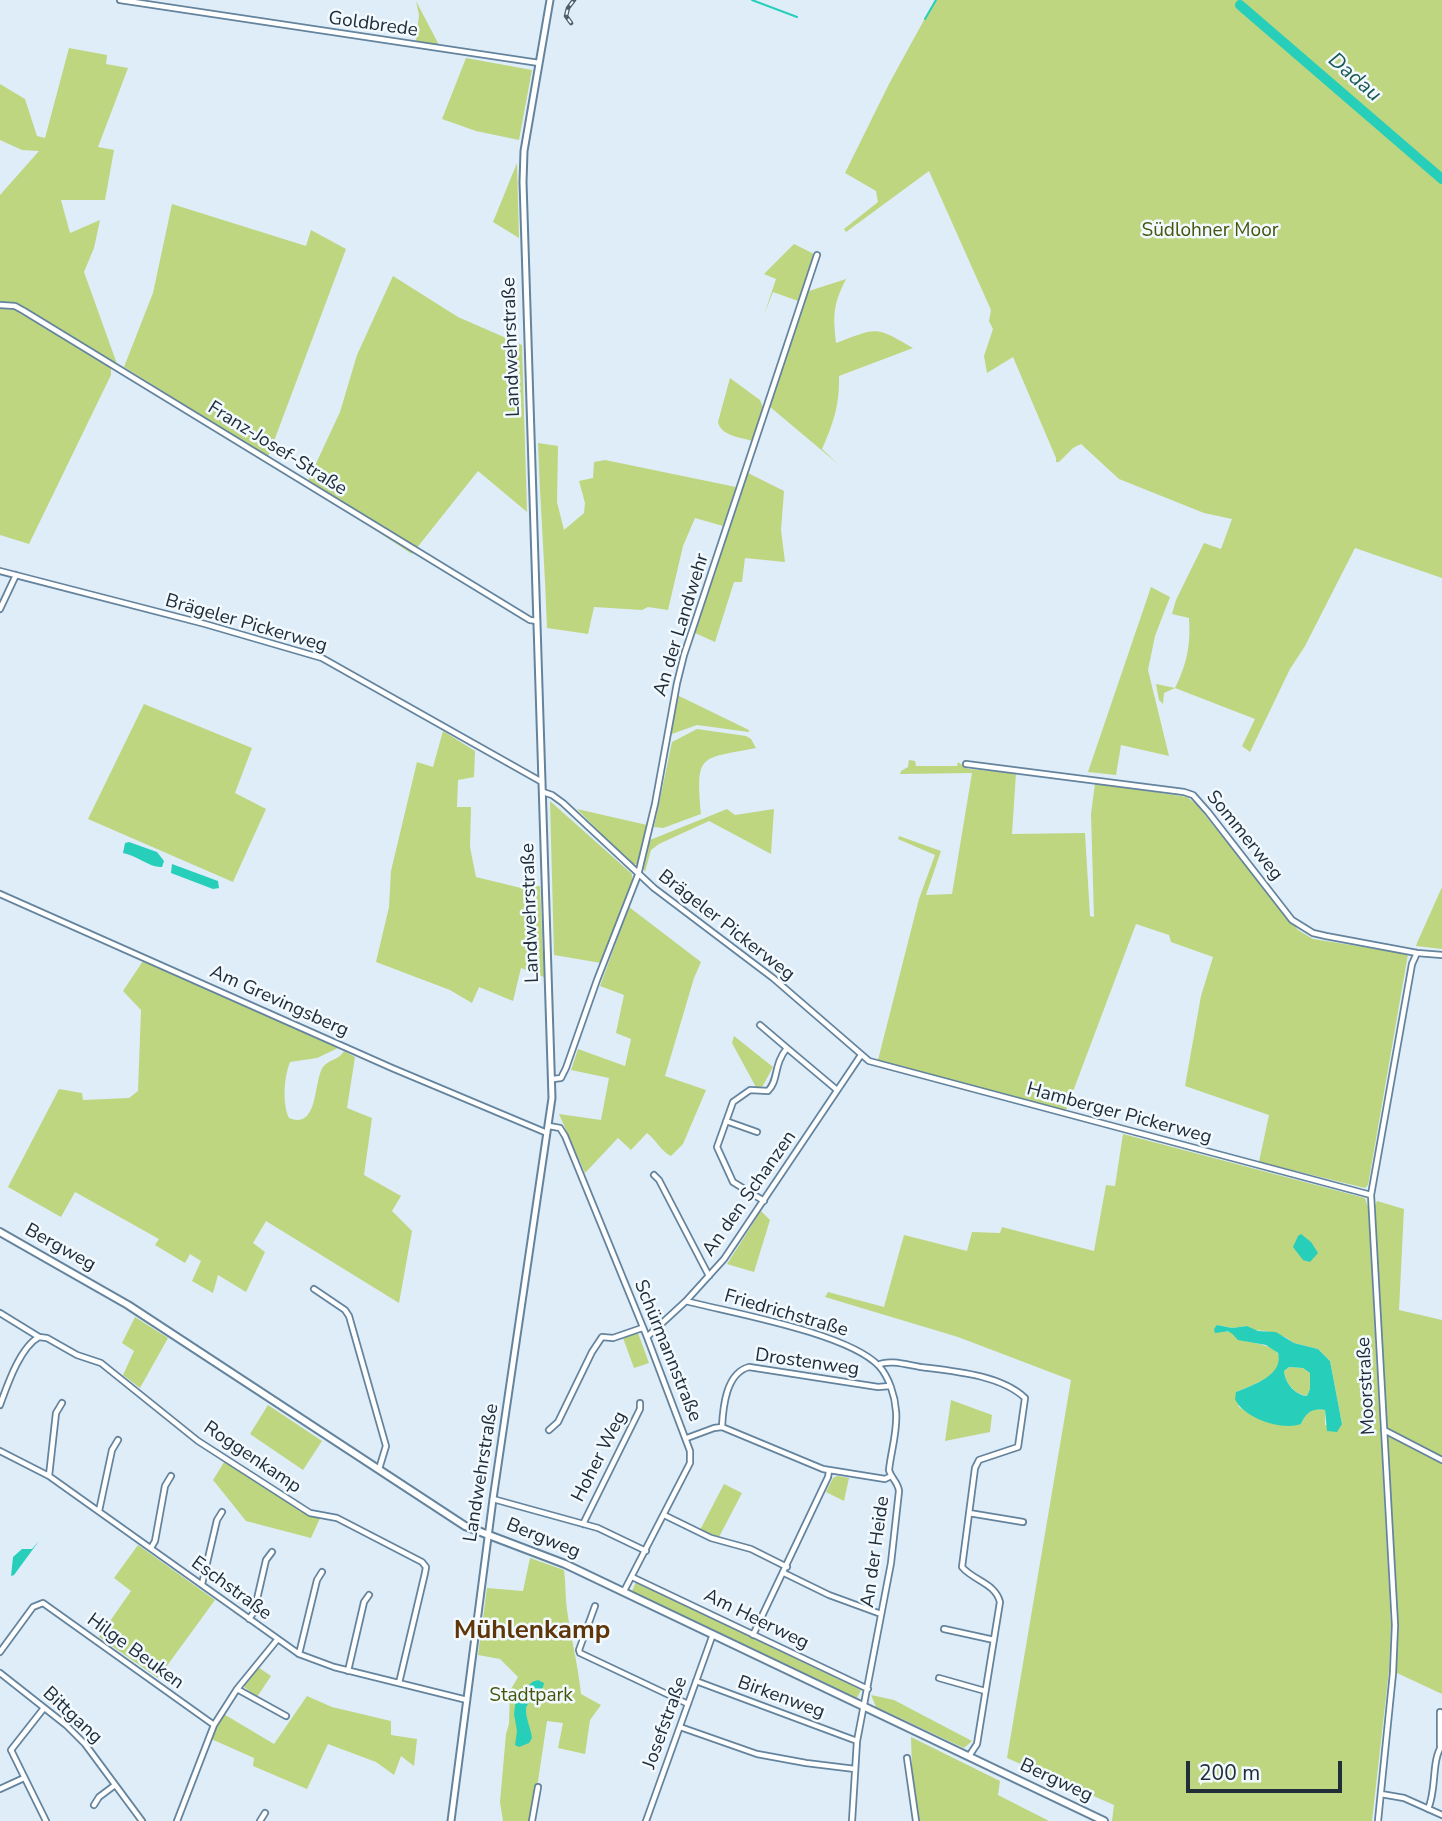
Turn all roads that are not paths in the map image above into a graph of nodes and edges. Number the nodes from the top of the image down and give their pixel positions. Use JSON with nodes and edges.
{"nodes":[{"id":1,"x":120,"y":0,"type":"edge"},
{"id":2,"x":550,"y":0,"type":"edge"},
{"id":3,"x":539,"y":63,"type":"junction"},
{"id":4,"x":817,"y":255,"type":"dead end"},
{"id":5,"x":0,"y":305,"type":"edge"},
{"id":6,"x":0,"y":571,"type":"edge"},
{"id":7,"x":16,"y":575,"type":"junction"},
{"id":8,"x":0,"y":609,"type":"edge"},
{"id":9,"x":537,"y":621,"type":"junction"},
{"id":10,"x":966,"y":764,"type":"dead end"},
{"id":11,"x":542,"y":782,"type":"junction"},
{"id":12,"x":543,"y":792,"type":"junction"},
{"id":13,"x":638,"y":875,"type":"junction"},
{"id":14,"x":0,"y":894,"type":"edge"},
{"id":15,"x":1418,"y":953,"type":"junction"},
{"id":16,"x":1442,"y":954,"type":"edge"},
{"id":17,"x":760,"y":1025,"type":"dead end"},
{"id":18,"x":786,"y":1048,"type":"junction"},
{"id":19,"x":861,"y":1055,"type":"junction"},
{"id":20,"x":553,"y":1079,"type":"junction"},
{"id":21,"x":837,"y":1090,"type":"junction"},
{"id":22,"x":726,"y":1121,"type":"junction"},
{"id":23,"x":549,"y":1126,"type":"junction"},
{"id":24,"x":757,"y":1132,"type":"dead end"},
{"id":25,"x":548,"y":1133,"type":"junction"},
{"id":26,"x":654,"y":1175,"type":"dead end"},
{"id":27,"x":1371,"y":1195,"type":"junction"},
{"id":28,"x":764,"y":1201,"type":"junction"},
{"id":29,"x":0,"y":1232,"type":"edge"},
{"id":30,"x":709,"y":1276,"type":"junction"},
{"id":31,"x":314,"y":1289,"type":"dead end"},
{"id":32,"x":686,"y":1301,"type":"junction"},
{"id":33,"x":0,"y":1313,"type":"edge"},
{"id":34,"x":642,"y":1328,"type":"junction"},
{"id":35,"x":39,"y":1337,"type":"junction"},
{"id":36,"x":647,"y":1337,"type":"junction"},
{"id":37,"x":878,"y":1365,"type":"junction"},
{"id":38,"x":890,"y":1386,"type":"junction"},
{"id":39,"x":62,"y":1403,"type":"dead end"},
{"id":40,"x":640,"y":1403,"type":"dead end"},
{"id":41,"x":0,"y":1405,"type":"edge"},
{"id":42,"x":722,"y":1427,"type":"junction"},
{"id":43,"x":549,"y":1430,"type":"dead end"},
{"id":44,"x":1383,"y":1430,"type":"junction"},
{"id":45,"x":686,"y":1438,"type":"junction"},
{"id":46,"x":118,"y":1440,"type":"dead end"},
{"id":47,"x":0,"y":1451,"type":"edge"},
{"id":48,"x":1442,"y":1460,"type":"edge"},
{"id":49,"x":379,"y":1469,"type":"junction"},
{"id":50,"x":830,"y":1471,"type":"junction"},
{"id":51,"x":49,"y":1476,"type":"junction"},
{"id":52,"x":171,"y":1476,"type":"dead end"},
{"id":53,"x":891,"y":1476,"type":"junction"},
{"id":54,"x":493,"y":1499,"type":"junction"},
{"id":55,"x":99,"y":1511,"type":"junction"},
{"id":56,"x":222,"y":1513,"type":"dead end"},
{"id":57,"x":969,"y":1513,"type":"junction"},
{"id":58,"x":664,"y":1515,"type":"junction"},
{"id":59,"x":1023,"y":1522,"type":"dead end"},
{"id":60,"x":583,"y":1524,"type":"junction"},
{"id":61,"x":488,"y":1534,"type":"junction"},
{"id":62,"x":151,"y":1548,"type":"junction"},
{"id":63,"x":646,"y":1551,"type":"junction"},
{"id":64,"x":272,"y":1552,"type":"dead end"},
{"id":65,"x":787,"y":1567,"type":"junction"},
{"id":66,"x":322,"y":1572,"type":"dead end"},
{"id":67,"x":784,"y":1573,"type":"junction"},
{"id":68,"x":632,"y":1577,"type":"junction"},
{"id":69,"x":202,"y":1584,"type":"junction"},
{"id":70,"x":624,"y":1591,"type":"junction"},
{"id":71,"x":369,"y":1595,"type":"dead end"},
{"id":72,"x":595,"y":1606,"type":"dead end"},
{"id":73,"x":881,"y":1614,"type":"junction"},
{"id":74,"x":250,"y":1619,"type":"junction"},
{"id":75,"x":944,"y":1629,"type":"dead end"},
{"id":76,"x":713,"y":1634,"type":"junction"},
{"id":77,"x":753,"y":1634,"type":"junction"},
{"id":78,"x":277,"y":1640,"type":"junction"},
{"id":79,"x":994,"y":1640,"type":"junction"},
{"id":80,"x":0,"y":1652,"type":"edge"},
{"id":81,"x":299,"y":1654,"type":"junction"},
{"id":82,"x":348,"y":1671,"type":"junction"},
{"id":83,"x":0,"y":1673,"type":"edge"},
{"id":84,"x":939,"y":1678,"type":"dead end"},
{"id":85,"x":696,"y":1681,"type":"junction"},
{"id":86,"x":399,"y":1683,"type":"junction"},
{"id":87,"x":237,"y":1689,"type":"junction"},
{"id":88,"x":868,"y":1689,"type":"junction"},
{"id":89,"x":985,"y":1691,"type":"junction"},
{"id":90,"x":467,"y":1700,"type":"junction"},
{"id":91,"x":688,"y":1704,"type":"junction"},
{"id":92,"x":863,"y":1707,"type":"junction"},
{"id":93,"x":44,"y":1708,"type":"junction"},
{"id":94,"x":1440,"y":1712,"type":"edge"},
{"id":95,"x":286,"y":1716,"type":"dead end"},
{"id":96,"x":214,"y":1726,"type":"junction"},
{"id":97,"x":680,"y":1727,"type":"junction"},
{"id":98,"x":857,"y":1741,"type":"junction"},
{"id":99,"x":1441,"y":1746,"type":"edge"},
{"id":100,"x":968,"y":1757,"type":"junction"},
{"id":101,"x":907,"y":1758,"type":"dead end"},
{"id":102,"x":855,"y":1769,"type":"junction"},
{"id":103,"x":24,"y":1778,"type":"junction"},
{"id":104,"x":116,"y":1784,"type":"junction"},
{"id":105,"x":538,"y":1787,"type":"dead end"},
{"id":106,"x":0,"y":1789,"type":"edge"},
{"id":107,"x":1381,"y":1794,"type":"junction"},
{"id":108,"x":94,"y":1805,"type":"dead end"},
{"id":109,"x":1428,"y":1809,"type":"junction"},
{"id":110,"x":265,"y":1813,"type":"dead end"},
{"id":111,"x":1442,"y":1815,"type":"edge"},
{"id":112,"x":46,"y":1821,"type":"edge"},
{"id":113,"x":142,"y":1821,"type":"edge"},
{"id":114,"x":177,"y":1821,"type":"edge"},
{"id":115,"x":260,"y":1821,"type":"edge"},
{"id":116,"x":451,"y":1821,"type":"edge"},
{"id":117,"x":533,"y":1821,"type":"edge"},
{"id":118,"x":646,"y":1821,"type":"edge"},
{"id":119,"x":852,"y":1821,"type":"edge"},
{"id":120,"x":915,"y":1821,"type":"edge"},
{"id":121,"x":1104,"y":1821,"type":"edge"},
{"id":122,"x":1378,"y":1821,"type":"edge"}],
"edges":[{"from":1,"to":3,"type":"street","name":"Goldbrede"},
{"from":2,"to":3,"type":"street","name":"Landwehrstraße"},
{"from":3,"to":9,"type":"street","name":"Landwehrstraße"},
{"from":4,"to":13,"type":"street","name":"An der Landwehr"},
{"from":5,"to":9,"type":"street","name":"Franz-Josef-Straße"},
{"from":6,"to":7,"type":"street","name":"Brägeler Pickerweg"},
{"from":7,"to":8,"type":"street"},
{"from":7,"to":11,"type":"street","name":"Brägeler Pickerweg"},
{"from":9,"to":11,"type":"street","name":"Landwehrstraße"},
{"from":10,"to":15,"type":"street","name":"Sommerweg"},
{"from":11,"to":12,"type":"street","name":"Landwehrstraße"},
{"from":12,"to":13,"type":"street","name":"Brägeler Pickerweg"},
{"from":12,"to":20,"type":"street","name":"Landwehrstraße"},
{"from":13,"to":19,"type":"street","name":"Brägeler Pickerweg"},
{"from":13,"to":20,"type":"street","name":"An der Landwehr"},
{"from":14,"to":25,"type":"street","name":"Am Grevingsberg"},
{"from":15,"to":16,"type":"street","name":"Sommerweg"},
{"from":15,"to":27,"type":"street","name":"Moorstraße"},
{"from":17,"to":18,"type":"street"},
{"from":18,"to":21,"type":"street"},
{"from":18,"to":22,"type":"street"},
{"from":19,"to":21,"type":"street","name":"An den Schanzen"},
{"from":19,"to":27,"type":"street","name":"Hamberger Pickerweg"},
{"from":20,"to":23,"type":"street","name":"Landwehrstraße"},
{"from":21,"to":28,"type":"street","name":"An den Schanzen"},
{"from":22,"to":24,"type":"street"},
{"from":22,"to":28,"type":"street"},
{"from":23,"to":25,"type":"street","name":"Landwehrstraße"},
{"from":23,"to":34,"type":"street","name":"Schürmannstraße"},
{"from":25,"to":54,"type":"street","name":"Landwehrstraße"},
{"from":26,"to":30,"type":"street"},
{"from":27,"to":44,"type":"street","name":"Moorstraße"},
{"from":28,"to":30,"type":"street","name":"An den Schanzen"},
{"from":29,"to":49,"type":"main road","name":"Bergweg"},
{"from":30,"to":32,"type":"street","name":"An den Schanzen"},
{"from":31,"to":49,"type":"street"},
{"from":32,"to":36,"type":"street","name":"An den Schanzen"},
{"from":32,"to":37,"type":"street","name":"Friedrichstraße"},
{"from":33,"to":35,"type":"street"},
{"from":34,"to":36,"type":"street","name":"Schürmannstraße"},
{"from":34,"to":43,"type":"street"},
{"from":35,"to":41,"type":"street"},
{"from":35,"to":86,"type":"street","name":"Roggenkamp"},
{"from":36,"to":45,"type":"street","name":"Schürmannstraße"},
{"from":37,"to":38,"type":"street","name":"An der Heide"},
{"from":37,"to":57,"type":"street"},
{"from":38,"to":42,"type":"street","name":"Drostenweg"},
{"from":38,"to":53,"type":"street","name":"An der Heide"},
{"from":39,"to":51,"type":"street"},
{"from":40,"to":60,"type":"street","name":"Hoher Weg"},
{"from":42,"to":45,"type":"street"},
{"from":42,"to":50,"type":"street"},
{"from":44,"to":48,"type":"street"},
{"from":44,"to":107,"type":"street","name":"Moorstraße"},
{"from":45,"to":58,"type":"street","name":"Schürmannstraße"},
{"from":46,"to":55,"type":"street"},
{"from":47,"to":51,"type":"street","name":"Eschstraße"},
{"from":49,"to":61,"type":"main road","name":"Bergweg"},
{"from":50,"to":53,"type":"street"},
{"from":50,"to":65,"type":"street"},
{"from":51,"to":55,"type":"street","name":"Eschstraße"},
{"from":52,"to":62,"type":"street"},
{"from":53,"to":73,"type":"street","name":"An der Heide"},
{"from":54,"to":60,"type":"street"},
{"from":54,"to":61,"type":"street","name":"Landwehrstraße"},
{"from":55,"to":62,"type":"street","name":"Eschstraße"},
{"from":56,"to":69,"type":"street"},
{"from":57,"to":59,"type":"street"},
{"from":57,"to":79,"type":"street"},
{"from":58,"to":63,"type":"street","name":"Schürmannstraße"},
{"from":58,"to":65,"type":"street"},
{"from":60,"to":63,"type":"street"},
{"from":61,"to":70,"type":"main road","name":"Bergweg"},
{"from":61,"to":90,"type":"street","name":"Landwehrstraße"},
{"from":62,"to":69,"type":"street","name":"Eschstraße"},
{"from":63,"to":68,"type":"street","name":"Schürmannstraße"},
{"from":64,"to":74,"type":"street"},
{"from":65,"to":67,"type":"street"},
{"from":66,"to":81,"type":"street"},
{"from":67,"to":73,"type":"street"},
{"from":67,"to":77,"type":"street"},
{"from":68,"to":70,"type":"street","name":"Schürmannstraße"},
{"from":68,"to":77,"type":"street","name":"Am Heerweg"},
{"from":69,"to":74,"type":"street","name":"Eschstraße"},
{"from":70,"to":76,"type":"main road","name":"Bergweg"},
{"from":71,"to":82,"type":"street"},
{"from":72,"to":91,"type":"street"},
{"from":73,"to":88,"type":"street","name":"An der Heide"},
{"from":74,"to":78,"type":"street","name":"Eschstraße"},
{"from":75,"to":79,"type":"street"},
{"from":76,"to":85,"type":"street","name":"Josefstraße"},
{"from":76,"to":92,"type":"main road","name":"Bergweg"},
{"from":77,"to":88,"type":"street","name":"Am Heerweg"},
{"from":78,"to":81,"type":"street","name":"Eschstraße"},
{"from":78,"to":87,"type":"street"},
{"from":79,"to":89,"type":"street"},
{"from":80,"to":96,"type":"street","name":"Hilge Beuken"},
{"from":81,"to":82,"type":"street","name":"Eschstraße"},
{"from":82,"to":86,"type":"street","name":"Eschstraße"},
{"from":83,"to":93,"type":"street","name":"Bittgang"},
{"from":84,"to":89,"type":"street"},
{"from":85,"to":91,"type":"street","name":"Josefstraße"},
{"from":85,"to":98,"type":"street","name":"Birkenweg"},
{"from":86,"to":90,"type":"street","name":"Eschstraße"},
{"from":87,"to":95,"type":"street"},
{"from":87,"to":96,"type":"street"},
{"from":88,"to":92,"type":"street","name":"An der Heide"},
{"from":89,"to":100,"type":"street"},
{"from":90,"to":116,"type":"street","name":"Landwehrstraße"},
{"from":91,"to":97,"type":"street","name":"Josefstraße"},
{"from":92,"to":98,"type":"street","name":"An der Heide"},
{"from":92,"to":100,"type":"main road","name":"Bergweg"},
{"from":93,"to":103,"type":"street"},
{"from":93,"to":104,"type":"street","name":"Bittgang"},
{"from":94,"to":99,"type":"street"},
{"from":96,"to":114,"type":"street"},
{"from":97,"to":102,"type":"street"},
{"from":97,"to":118,"type":"street","name":"Josefstraße"},
{"from":98,"to":102,"type":"street","name":"An der Heide"},
{"from":99,"to":109,"type":"street"},
{"from":100,"to":121,"type":"main road","name":"Bergweg"},
{"from":101,"to":120,"type":"street"},
{"from":102,"to":119,"type":"street","name":"An der Heide"},
{"from":103,"to":106,"type":"street"},
{"from":103,"to":112,"type":"street"},
{"from":104,"to":108,"type":"street"},
{"from":104,"to":113,"type":"street","name":"Bittgang"},
{"from":105,"to":117,"type":"street"},
{"from":107,"to":109,"type":"street"},
{"from":107,"to":122,"type":"street","name":"Moorstraße"},
{"from":109,"to":111,"type":"street"},
{"from":110,"to":115,"type":"street"}]}
